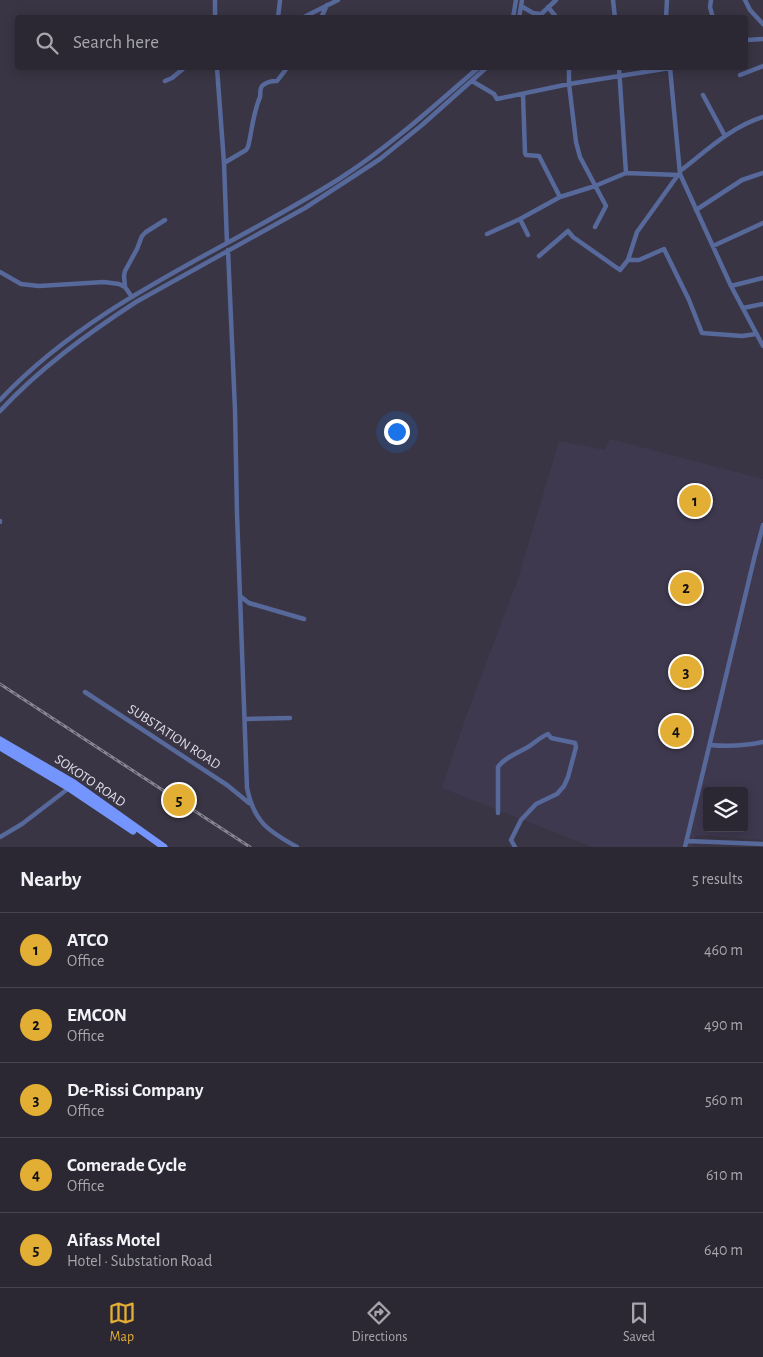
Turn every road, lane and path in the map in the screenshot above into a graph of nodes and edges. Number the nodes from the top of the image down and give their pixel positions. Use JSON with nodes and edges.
{"nodes":[{"id":1,"x":215,"y":0,"type":"edge"},
{"id":2,"x":280,"y":0,"type":"edge"},
{"id":3,"x":338,"y":0,"type":"edge"},
{"id":4,"x":516,"y":0,"type":"edge"},
{"id":5,"x":522,"y":0,"type":"edge"},
{"id":6,"x":556,"y":0,"type":"edge"},
{"id":7,"x":613,"y":0,"type":"edge"},
{"id":8,"x":667,"y":0,"type":"edge"},
{"id":9,"x":711,"y":0,"type":"edge"},
{"id":10,"x":745,"y":0,"type":"edge"},
{"id":11,"x":327,"y":5,"type":"junction"},
{"id":12,"x":522,"y":6,"type":"junction"},
{"id":13,"x":548,"y":7,"type":"junction"},
{"id":14,"x":215,"y":15,"type":"edge"},
{"id":15,"x":278,"y":15,"type":"edge"},
{"id":16,"x":310,"y":15,"type":"edge"},
{"id":17,"x":322,"y":15,"type":"edge"},
{"id":18,"x":514,"y":15,"type":"edge"},
{"id":19,"x":520,"y":15,"type":"edge"},
{"id":20,"x":537,"y":15,"type":"edge"},
{"id":21,"x":540,"y":15,"type":"edge"},
{"id":22,"x":555,"y":15,"type":"edge"},
{"id":23,"x":615,"y":15,"type":"edge"},
{"id":24,"x":666,"y":15,"type":"edge"},
{"id":25,"x":712,"y":15,"type":"edge"},
{"id":26,"x":763,"y":24,"type":"edge"},
{"id":27,"x":763,"y":39,"type":"edge"},
{"id":28,"x":748,"y":40,"type":"edge"},
{"id":29,"x":763,"y":66,"type":"edge"},
{"id":30,"x":182,"y":70,"type":"edge"},
{"id":31,"x":217,"y":70,"type":"edge"},
{"id":32,"x":285,"y":70,"type":"edge"},
{"id":33,"x":476,"y":70,"type":"edge"},
{"id":34,"x":484,"y":70,"type":"edge"},
{"id":35,"x":569,"y":70,"type":"edge"},
{"id":36,"x":619,"y":70,"type":"edge"},
{"id":37,"x":659,"y":70,"type":"edge"},
{"id":38,"x":670,"y":70,"type":"edge"},
{"id":39,"x":740,"y":75,"type":"dead end"},
{"id":40,"x":619,"y":77,"type":"junction"},
{"id":41,"x":165,"y":81,"type":"dead end"},
{"id":42,"x":472,"y":81,"type":"junction"},
{"id":43,"x":570,"y":84,"type":"junction"},
{"id":44,"x":523,"y":94,"type":"junction"},
{"id":45,"x":703,"y":95,"type":"dead end"},
{"id":46,"x":763,"y":117,"type":"edge"},
{"id":47,"x":725,"y":136,"type":"junction"},
{"id":48,"x":224,"y":163,"type":"junction"},
{"id":49,"x":626,"y":173,"type":"junction"},
{"id":50,"x":680,"y":173,"type":"junction"},
{"id":51,"x":763,"y":173,"type":"edge"},
{"id":52,"x":595,"y":186,"type":"junction"},
{"id":53,"x":560,"y":197,"type":"junction"},
{"id":54,"x":696,"y":210,"type":"junction"},
{"id":55,"x":520,"y":219,"type":"junction"},
{"id":56,"x":165,"y":220,"type":"dead end"},
{"id":57,"x":763,"y":223,"type":"edge"},
{"id":58,"x":595,"y":227,"type":"dead end"},
{"id":59,"x":487,"y":234,"type":"dead end"},
{"id":60,"x":528,"y":235,"type":"dead end"},
{"id":61,"x":227,"y":243,"type":"junction"},
{"id":62,"x":714,"y":246,"type":"junction"},
{"id":63,"x":228,"y":250,"type":"junction"},
{"id":64,"x":539,"y":256,"type":"dead end"},
{"id":65,"x":628,"y":260,"type":"junction"},
{"id":66,"x":0,"y":272,"type":"edge"},
{"id":67,"x":763,"y":278,"type":"edge"},
{"id":68,"x":153,"y":285,"type":"junction"},
{"id":69,"x":730,"y":286,"type":"junction"},
{"id":70,"x":125,"y":287,"type":"junction"},
{"id":71,"x":156,"y":291,"type":"junction"},
{"id":72,"x":132,"y":297,"type":"junction"},
{"id":73,"x":763,"y":304,"type":"edge"},
{"id":74,"x":743,"y":308,"type":"junction"},
{"id":75,"x":756,"y":334,"type":"junction"},
{"id":76,"x":763,"y":346,"type":"edge"},
{"id":77,"x":0,"y":400,"type":"edge"},
{"id":78,"x":0,"y":411,"type":"edge"},
{"id":79,"x":763,"y":525,"type":"edge"},
{"id":80,"x":240,"y":596,"type":"junction"},
{"id":81,"x":249,"y":603,"type":"junction"},
{"id":82,"x":240,"y":611,"type":"junction"},
{"id":83,"x":304,"y":619,"type":"dead end"},
{"id":84,"x":85,"y":692,"type":"dead end"},
{"id":85,"x":290,"y":718,"type":"dead end"},
{"id":86,"x":245,"y":719,"type":"junction"},
{"id":87,"x":0,"y":740,"type":"edge"},
{"id":88,"x":763,"y":742,"type":"edge"},
{"id":89,"x":710,"y":745,"type":"junction"},
{"id":90,"x":0,"y":747,"type":"edge"},
{"id":91,"x":69,"y":788,"type":"junction"},
{"id":92,"x":250,"y":803,"type":"junction"},
{"id":93,"x":498,"y":813,"type":"dead end"},
{"id":94,"x":0,"y":837,"type":"edge"},
{"id":95,"x":686,"y":841,"type":"junction"},
{"id":96,"x":763,"y":844,"type":"edge"},
{"id":97,"x":156,"y":847,"type":"edge"},
{"id":98,"x":164,"y":847,"type":"edge"},
{"id":99,"x":297,"y":847,"type":"edge"},
{"id":100,"x":516,"y":847,"type":"edge"},
{"id":101,"x":685,"y":847,"type":"edge"}],
"edges":[{"from":1,"to":14,"type":"street"},
{"from":2,"to":15,"type":"street"},
{"from":3,"to":11,"type":"street"},
{"from":4,"to":18,"type":"street"},
{"from":5,"to":12,"type":"street"},
{"from":6,"to":13,"type":"street"},
{"from":7,"to":23,"type":"street"},
{"from":8,"to":24,"type":"street"},
{"from":9,"to":25,"type":"street"},
{"from":10,"to":26,"type":"street"},
{"from":11,"to":16,"type":"street"},
{"from":11,"to":17,"type":"street"},
{"from":12,"to":19,"type":"street"},
{"from":12,"to":20,"type":"street"},
{"from":13,"to":21,"type":"street"},
{"from":13,"to":22,"type":"street"},
{"from":27,"to":28,"type":"street"},
{"from":29,"to":39,"type":"street"},
{"from":30,"to":41,"type":"street"},
{"from":31,"to":48,"type":"street"},
{"from":32,"to":48,"type":"street"},
{"from":33,"to":61,"type":"street"},
{"from":34,"to":42,"type":"street"},
{"from":35,"to":43,"type":"street"},
{"from":36,"to":40,"type":"street"},
{"from":37,"to":40,"type":"street"},
{"from":38,"to":50,"type":"street"},
{"from":40,"to":43,"type":"street"},
{"from":40,"to":49,"type":"street"},
{"from":42,"to":44,"type":"street"},
{"from":42,"to":63,"type":"street"},
{"from":43,"to":44,"type":"street"},
{"from":43,"to":52,"type":"street"},
{"from":44,"to":53,"type":"street"},
{"from":45,"to":47,"type":"street"},
{"from":46,"to":47,"type":"street"},
{"from":47,"to":50,"type":"street"},
{"from":48,"to":61,"type":"street"},
{"from":49,"to":50,"type":"street"},
{"from":49,"to":52,"type":"street"},
{"from":50,"to":54,"type":"street"},
{"from":50,"to":65,"type":"street"},
{"from":51,"to":54,"type":"street"},
{"from":52,"to":53,"type":"street"},
{"from":52,"to":58,"type":"street"},
{"from":53,"to":55,"type":"street"},
{"from":54,"to":62,"type":"street"},
{"from":55,"to":59,"type":"street"},
{"from":55,"to":60,"type":"street"},
{"from":56,"to":70,"type":"street"},
{"from":57,"to":62,"type":"street"},
{"from":61,"to":68,"type":"street"},
{"from":62,"to":69,"type":"street"},
{"from":63,"to":71,"type":"street"},
{"from":63,"to":80,"type":"street"},
{"from":64,"to":65,"type":"street"},
{"from":65,"to":75,"type":"street"},
{"from":66,"to":70,"type":"street"},
{"from":67,"to":69,"type":"street"},
{"from":68,"to":71,"type":"street"},
{"from":68,"to":72,"type":"street"},
{"from":69,"to":74,"type":"street"},
{"from":70,"to":72,"type":"street"},
{"from":71,"to":78,"type":"street"},
{"from":72,"to":77,"type":"street"},
{"from":73,"to":74,"type":"street"},
{"from":74,"to":75,"type":"street"},
{"from":75,"to":76,"type":"street"},
{"from":79,"to":89,"type":"street"},
{"from":80,"to":81,"type":"street"},
{"from":80,"to":82,"type":"street"},
{"from":81,"to":82,"type":"street"},
{"from":81,"to":83,"type":"street"},
{"from":82,"to":86,"type":"street"},
{"from":84,"to":92,"type":"street","name":"SUBSTATION ROAD"},
{"from":85,"to":86,"type":"street"},
{"from":86,"to":92,"type":"street"},
{"from":87,"to":98,"type":"main road","name":"SOKOTO ROAD"},
{"from":88,"to":89,"type":"street"},
{"from":89,"to":95,"type":"street"},
{"from":90,"to":91,"type":"main road","name":"SOKOTO ROAD"},
{"from":91,"to":94,"type":"street"},
{"from":91,"to":97,"type":"main road","name":"SOKOTO ROAD"},
{"from":92,"to":99,"type":"street"},
{"from":93,"to":100,"type":"street"},
{"from":95,"to":96,"type":"street"},
{"from":95,"to":101,"type":"street"}]}
